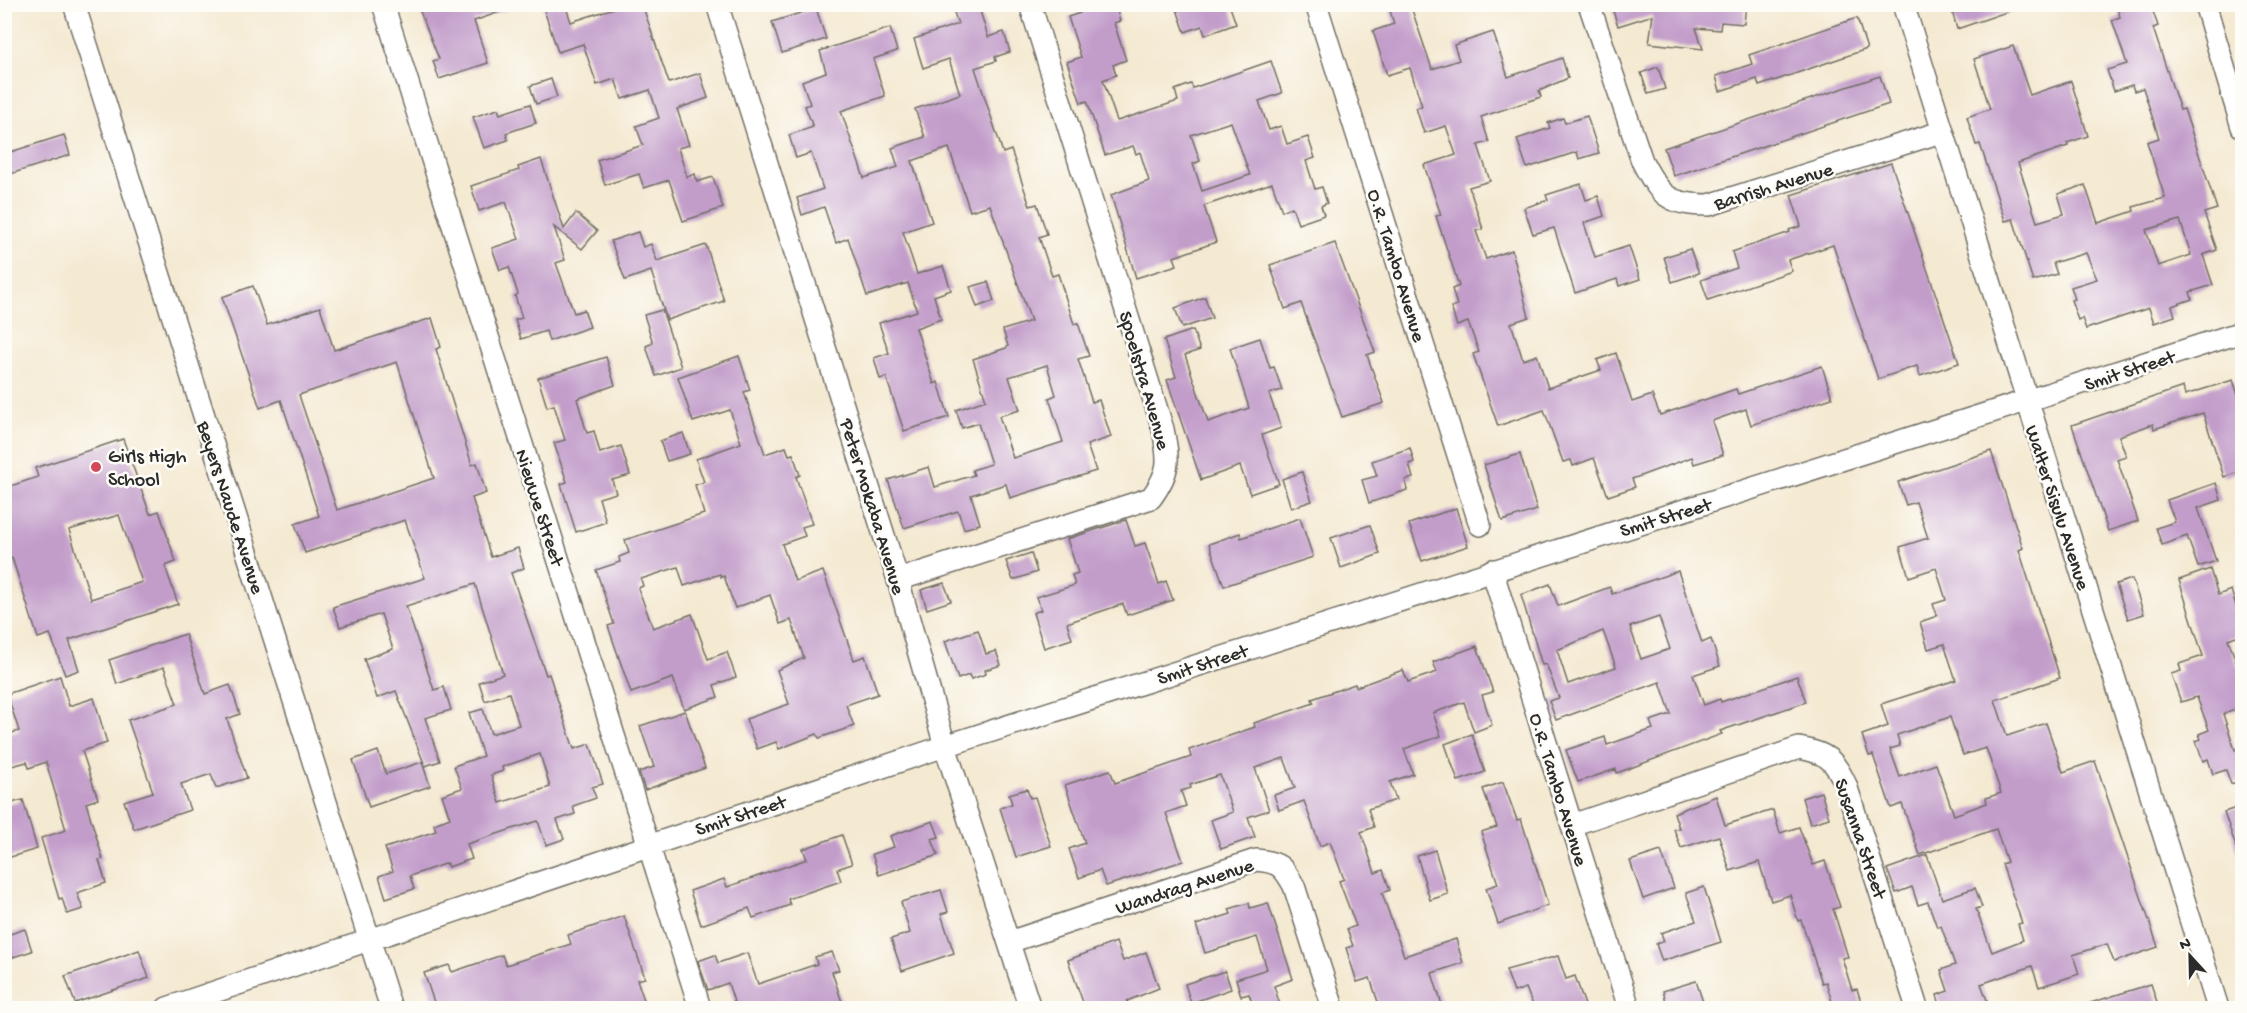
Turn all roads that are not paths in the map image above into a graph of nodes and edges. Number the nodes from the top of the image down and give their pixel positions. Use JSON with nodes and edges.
{"nodes":[{"id":1,"x":74,"y":4,"type":"edge"},
{"id":2,"x":383,"y":4,"type":"edge"},
{"id":3,"x":717,"y":4,"type":"edge"},
{"id":4,"x":1030,"y":4,"type":"edge"},
{"id":5,"x":1316,"y":4,"type":"edge"},
{"id":6,"x":1589,"y":4,"type":"edge"},
{"id":7,"x":1903,"y":4,"type":"edge"},
{"id":8,"x":2205,"y":4,"type":"edge"},
{"id":9,"x":2242,"y":127,"type":"edge"},
{"id":10,"x":1941,"y":132,"type":"junction"},
{"id":11,"x":2242,"y":332,"type":"edge"},
{"id":12,"x":2026,"y":402,"type":"junction"},
{"id":13,"x":1480,"y":525,"type":"dead end"},
{"id":14,"x":1492,"y":570,"type":"junction"},
{"id":15,"x":898,"y":580,"type":"junction"},
{"id":16,"x":945,"y":746,"type":"junction"},
{"id":17,"x":1572,"y":825,"type":"junction"},
{"id":18,"x":648,"y":845,"type":"junction"},
{"id":19,"x":369,"y":940,"type":"junction"},
{"id":20,"x":1010,"y":942,"type":"junction"},
{"id":21,"x":167,"y":1008,"type":"edge"},
{"id":22,"x":391,"y":1008,"type":"edge"},
{"id":23,"x":700,"y":1008,"type":"edge"},
{"id":24,"x":1030,"y":1008,"type":"edge"},
{"id":25,"x":1333,"y":1008,"type":"edge"},
{"id":26,"x":1629,"y":1008,"type":"edge"},
{"id":27,"x":1917,"y":1008,"type":"edge"},
{"id":28,"x":2218,"y":1008,"type":"edge"}],
"edges":[{"from":1,"to":19,"type":"street","name":"Beyers Naude Avenue"},
{"from":2,"to":18,"type":"street","name":"Nieuwe Street"},
{"from":3,"to":15,"type":"street","name":"Peter Mokaba Avenue"},
{"from":4,"to":15,"type":"street","name":"Spoelstra Avenue"},
{"from":5,"to":13,"type":"street","name":"O.R. Tambo Avenue"},
{"from":6,"to":10,"type":"street","name":"Barrish Avenue"},
{"from":7,"to":10,"type":"street","name":"Walter Sisulu Avenue"},
{"from":8,"to":9,"type":"street"},
{"from":10,"to":12,"type":"street","name":"Walter Sisulu Avenue"},
{"from":11,"to":12,"type":"street","name":"Smit Street"},
{"from":12,"to":14,"type":"street","name":"Smit Street"},
{"from":12,"to":28,"type":"street","name":"Walter Sisulu Avenue"},
{"from":14,"to":16,"type":"street","name":"Smit Street"},
{"from":14,"to":17,"type":"street","name":"O.R. Tambo Avenue"},
{"from":15,"to":16,"type":"street","name":"Peter Mokaba Avenue"},
{"from":16,"to":18,"type":"street","name":"Smit Street"},
{"from":16,"to":20,"type":"street","name":"Peter Mokaba Avenue"},
{"from":17,"to":26,"type":"street","name":"O.R. Tambo Avenue"},
{"from":17,"to":27,"type":"street","name":"Susanna Street"},
{"from":18,"to":19,"type":"street","name":"Smit Street"},
{"from":18,"to":23,"type":"street","name":"Nieuwe Street"},
{"from":19,"to":21,"type":"street","name":"Smit Street"},
{"from":19,"to":22,"type":"street","name":"Beyers Naude Avenue"},
{"from":20,"to":24,"type":"street","name":"Peter Mokaba Avenue"},
{"from":20,"to":25,"type":"street","name":"Wandrag Avenue"}]}
